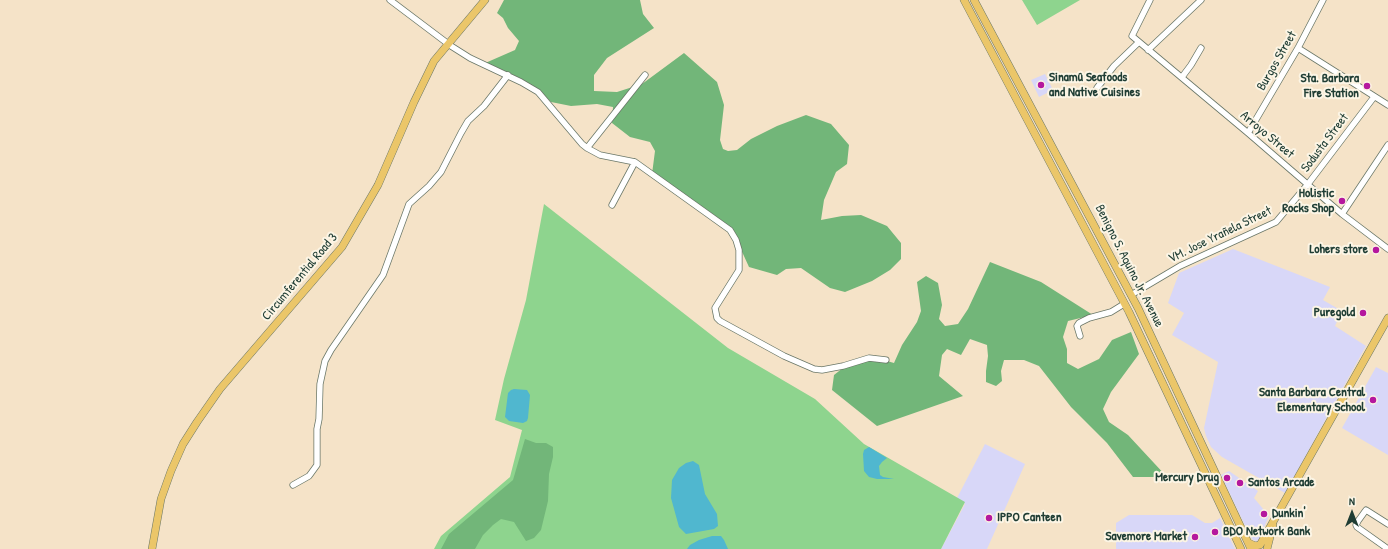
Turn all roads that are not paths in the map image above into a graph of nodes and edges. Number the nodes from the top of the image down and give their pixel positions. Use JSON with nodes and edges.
{"nodes":[{"id":1,"x":390,"y":0,"type":"edge"},
{"id":2,"x":485,"y":0,"type":"edge"},
{"id":3,"x":964,"y":0,"type":"edge"},
{"id":4,"x":974,"y":0,"type":"edge"},
{"id":5,"x":1150,"y":0,"type":"edge"},
{"id":6,"x":1201,"y":0,"type":"edge"},
{"id":7,"x":1323,"y":0,"type":"edge"},
{"id":8,"x":1138,"y":42,"type":"junction"},
{"id":9,"x":448,"y":44,"type":"junction"},
{"id":10,"x":1200,"y":48,"type":"dead end"},
{"id":11,"x":1298,"y":48,"type":"junction"},
{"id":12,"x":1148,"y":50,"type":"junction"},
{"id":13,"x":508,"y":75,"type":"junction"},
{"id":14,"x":646,"y":75,"type":"dead end"},
{"id":15,"x":1182,"y":77,"type":"junction"},
{"id":16,"x":1097,"y":88,"type":"dead end"},
{"id":17,"x":1374,"y":97,"type":"junction"},
{"id":18,"x":1388,"y":105,"type":"edge"},
{"id":19,"x":1248,"y":133,"type":"junction"},
{"id":20,"x":1388,"y":145,"type":"edge"},
{"id":21,"x":587,"y":148,"type":"junction"},
{"id":22,"x":1054,"y":149,"type":"junction"},
{"id":23,"x":1044,"y":153,"type":"junction"},
{"id":24,"x":635,"y":162,"type":"junction"},
{"id":25,"x":1308,"y":184,"type":"junction"},
{"id":26,"x":612,"y":205,"type":"dead end"},
{"id":27,"x":1342,"y":214,"type":"junction"},
{"id":28,"x":1388,"y":249,"type":"edge"},
{"id":29,"x":1131,"y":295,"type":"junction"},
{"id":30,"x":1124,"y":304,"type":"junction"},
{"id":31,"x":1388,"y":318,"type":"edge"},
{"id":32,"x":1080,"y":336,"type":"dead end"},
{"id":33,"x":886,"y":360,"type":"dead end"},
{"id":34,"x":293,"y":485,"type":"dead end"},
{"id":35,"x":1229,"y":502,"type":"junction"},
{"id":36,"x":1220,"y":506,"type":"junction"},
{"id":37,"x":1274,"y":520,"type":"junction"},
{"id":38,"x":1388,"y":524,"type":"edge"},
{"id":39,"x":1250,"y":546,"type":"edge"},
{"id":40,"x":152,"y":549,"type":"edge"},
{"id":41,"x":1241,"y":549,"type":"edge"},
{"id":42,"x":1267,"y":549,"type":"edge"},
{"id":43,"x":1388,"y":549,"type":"edge"}],
"edges":[{"from":1,"to":9,"type":"street"},
{"from":2,"to":9,"type":"main road","name":"Circumferential Road 3"},
{"from":3,"to":23,"type":"main road","name":"Benigno S. Aquino Jr. Avenue"},
{"from":4,"to":22,"type":"main road","name":"Benigno S. Aquino Jr. Avenue"},
{"from":5,"to":8,"type":"street","name":"Arroyo Street"},
{"from":6,"to":12,"type":"street"},
{"from":7,"to":11,"type":"street","name":"Burgos Street"},
{"from":8,"to":12,"type":"street","name":"Arroyo Street"},
{"from":8,"to":16,"type":"street"},
{"from":9,"to":13,"type":"street"},
{"from":9,"to":40,"type":"main road","name":"Circumferential Road 3"},
{"from":10,"to":15,"type":"street"},
{"from":11,"to":17,"type":"street"},
{"from":11,"to":19,"type":"street","name":"Burgos Street"},
{"from":12,"to":15,"type":"street","name":"Arroyo Street"},
{"from":13,"to":21,"type":"street"},
{"from":13,"to":34,"type":"street"},
{"from":14,"to":21,"type":"street"},
{"from":15,"to":19,"type":"street","name":"Arroyo Street"},
{"from":17,"to":18,"type":"street"},
{"from":17,"to":25,"type":"street","name":"Sodusta Street"},
{"from":19,"to":25,"type":"street","name":"Arroyo Street"},
{"from":20,"to":27,"type":"street"},
{"from":21,"to":24,"type":"street"},
{"from":22,"to":23,"type":"main road"},
{"from":22,"to":29,"type":"main road","name":"Benigno S. Aquino Jr. Avenue"},
{"from":23,"to":30,"type":"main road","name":"Benigno S. Aquino Jr. Avenue"},
{"from":24,"to":26,"type":"street"},
{"from":24,"to":33,"type":"street"},
{"from":25,"to":27,"type":"street","name":"Arroyo Street"},
{"from":25,"to":29,"type":"street","name":"VM. Jose Yrañela Street"},
{"from":27,"to":28,"type":"street","name":"Arroyo Street"},
{"from":29,"to":35,"type":"main road","name":"Benigno S. Aquino Jr. Avenue"},
{"from":30,"to":32,"type":"street"},
{"from":30,"to":36,"type":"main road","name":"Benigno S. Aquino Jr. Avenue"},
{"from":31,"to":37,"type":"main road"},
{"from":35,"to":36,"type":"main road"},
{"from":35,"to":39,"type":"main road","name":"Benigno S. Aquino Jr. Avenue"},
{"from":36,"to":41,"type":"main road","name":"Benigno S. Aquino Jr. Avenue"},
{"from":37,"to":39,"type":"main road"},
{"from":37,"to":42,"type":"main road"},
{"from":38,"to":43,"type":"street"}]}
